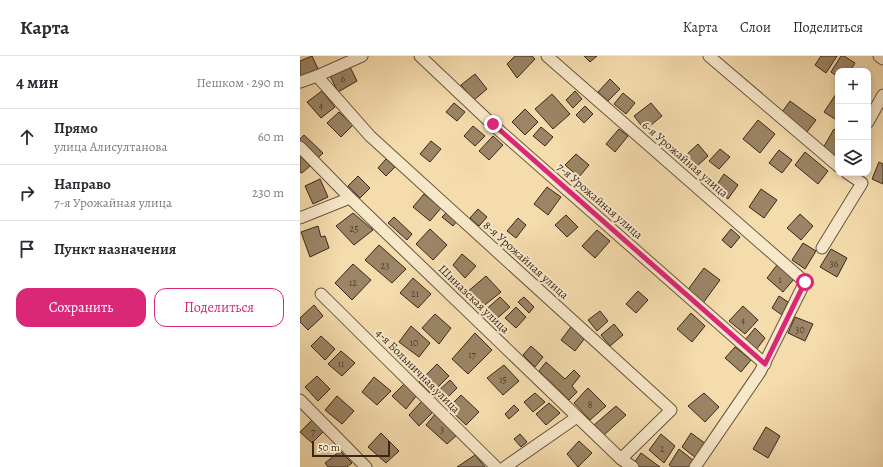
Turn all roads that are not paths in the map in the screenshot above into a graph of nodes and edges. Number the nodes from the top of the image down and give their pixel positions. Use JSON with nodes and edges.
{"nodes":[{"id":1,"x":362,"y":56,"type":"edge"},
{"id":2,"x":420,"y":56,"type":"edge"},
{"id":3,"x":548,"y":56,"type":"edge"},
{"id":4,"x":709,"y":56,"type":"edge"},
{"id":5,"x":879,"y":56,"type":"edge"},
{"id":6,"x":883,"y":59,"type":"edge"},
{"id":7,"x":317,"y":76,"type":"junction"},
{"id":8,"x":300,"y":82,"type":"edge"},
{"id":9,"x":883,"y":95,"type":"edge"},
{"id":10,"x":871,"y":117,"type":"edge"},
{"id":11,"x":300,"y":147,"type":"edge"},
{"id":12,"x":835,"y":163,"type":"edge"},
{"id":13,"x":852,"y":176,"type":"edge"},
{"id":14,"x":350,"y":198,"type":"junction"},
{"id":15,"x":300,"y":218,"type":"edge"},
{"id":16,"x":822,"y":248,"type":"dead end"},
{"id":17,"x":321,"y":294,"type":"dead end"},
{"id":18,"x":765,"y":364,"type":"junction"},
{"id":19,"x":300,"y":400,"type":"edge"},
{"id":20,"x":577,"y":417,"type":"junction"},
{"id":21,"x":621,"y":459,"type":"junction"},
{"id":22,"x":366,"y":467,"type":"edge"},
{"id":23,"x":496,"y":467,"type":"edge"},
{"id":24,"x":505,"y":467,"type":"edge"},
{"id":25,"x":633,"y":467,"type":"edge"},
{"id":26,"x":695,"y":467,"type":"edge"}],
"edges":[{"from":1,"to":7,"type":"street"},
{"from":2,"to":18,"type":"street","name":"7-я Урожайная улица"},
{"from":3,"to":18,"type":"street","name":"6-я Урожайная улица"},
{"from":4,"to":12,"type":"street"},
{"from":5,"to":6,"type":"street"},
{"from":7,"to":8,"type":"street"},
{"from":7,"to":21,"type":"street","name":"8-я Урожайная улица"},
{"from":9,"to":10,"type":"street"},
{"from":11,"to":14,"type":"street","name":"Шиназская улица"},
{"from":13,"to":16,"type":"street"},
{"from":14,"to":15,"type":"street"},
{"from":14,"to":20,"type":"street","name":"Шиназская улица"},
{"from":17,"to":23,"type":"street","name":"4-я Больничная улица"},
{"from":18,"to":26,"type":"street"},
{"from":19,"to":22,"type":"street"},
{"from":20,"to":21,"type":"street","name":"Шиназская улица"},
{"from":20,"to":24,"type":"street"},
{"from":21,"to":25,"type":"street","name":"Шиназская улица"}]}
